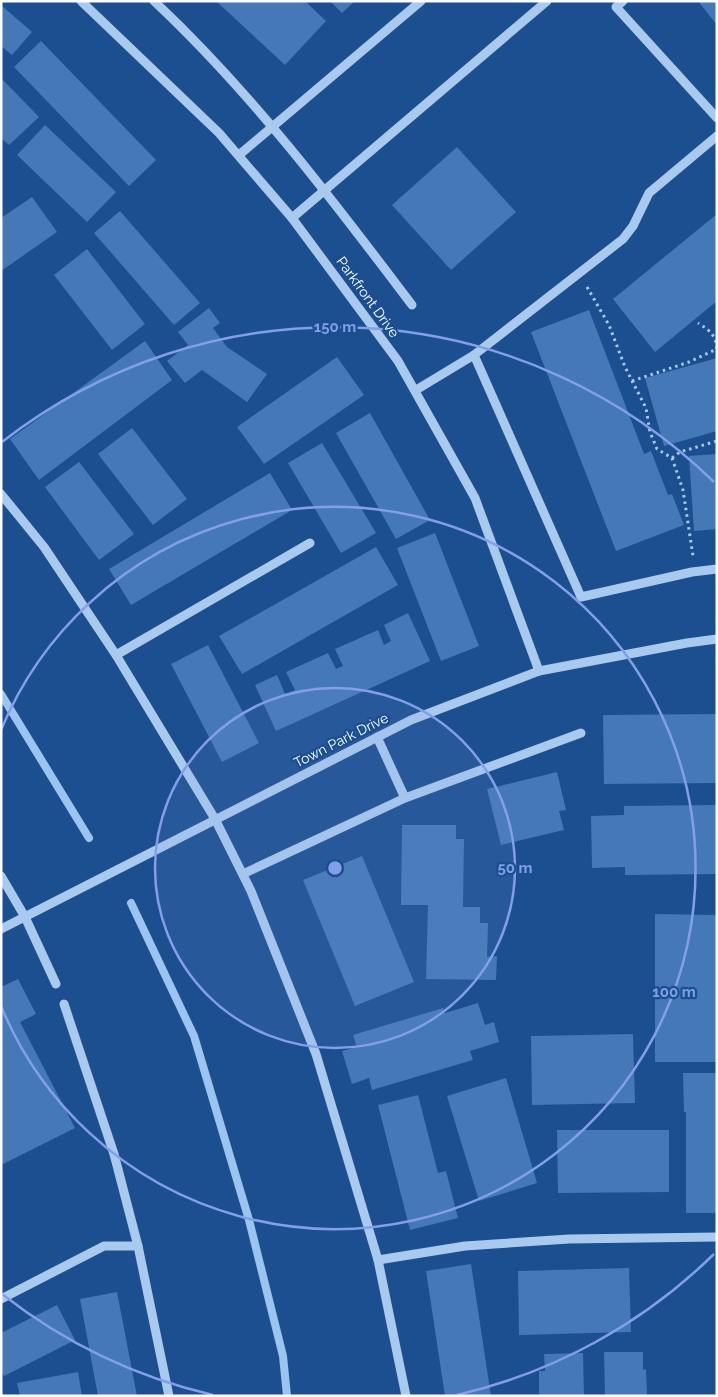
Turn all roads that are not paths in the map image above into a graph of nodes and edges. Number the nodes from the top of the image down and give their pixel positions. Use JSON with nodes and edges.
{"nodes":[{"id":1,"x":81,"y":1,"type":"edge"},
{"id":2,"x":154,"y":1,"type":"edge"},
{"id":3,"x":421,"y":1,"type":"edge"},
{"id":4,"x":546,"y":1,"type":"edge"},
{"id":5,"x":623,"y":1,"type":"edge"},
{"id":6,"x":717,"y":118,"type":"edge"},
{"id":7,"x":272,"y":128,"type":"junction"},
{"id":8,"x":717,"y":136,"type":"edge"},
{"id":9,"x":239,"y":156,"type":"junction"},
{"id":10,"x":325,"y":190,"type":"junction"},
{"id":11,"x":292,"y":218,"type":"junction"},
{"id":12,"x":412,"y":305,"type":"dead end"},
{"id":13,"x":474,"y":355,"type":"junction"},
{"id":14,"x":416,"y":390,"type":"junction"},
{"id":15,"x":1,"y":494,"type":"edge"},
{"id":16,"x":310,"y":543,"type":"dead end"},
{"id":17,"x":717,"y":569,"type":"edge"},
{"id":18,"x":717,"y":639,"type":"edge"},
{"id":19,"x":116,"y":654,"type":"junction"},
{"id":20,"x":539,"y":671,"type":"junction"},
{"id":21,"x":581,"y":732,"type":"dead end"},
{"id":22,"x":376,"y":737,"type":"junction"},
{"id":23,"x":405,"y":798,"type":"junction"},
{"id":24,"x":215,"y":819,"type":"junction"},
{"id":25,"x":243,"y":874,"type":"junction"},
{"id":26,"x":1,"y":876,"type":"edge"},
{"id":27,"x":25,"y":917,"type":"junction"},
{"id":28,"x":1,"y":929,"type":"edge"},
{"id":29,"x":56,"y":984,"type":"dead end"},
{"id":30,"x":64,"y":1004,"type":"dead end"},
{"id":31,"x":717,"y":1237,"type":"edge"},
{"id":32,"x":138,"y":1246,"type":"junction"},
{"id":33,"x":378,"y":1260,"type":"junction"},
{"id":34,"x":1,"y":1299,"type":"edge"},
{"id":35,"x":169,"y":1396,"type":"edge"},
{"id":36,"x":406,"y":1396,"type":"edge"}],
"edges":[{"from":1,"to":9,"type":"street","name":"Parkfront Drive"},
{"from":2,"to":7,"type":"street"},
{"from":3,"to":7,"type":"street"},
{"from":4,"to":10,"type":"street"},
{"from":5,"to":6,"type":"street"},
{"from":7,"to":9,"type":"street"},
{"from":7,"to":10,"type":"street"},
{"from":8,"to":13,"type":"street"},
{"from":9,"to":11,"type":"street","name":"Parkfront Drive"},
{"from":10,"to":11,"type":"street"},
{"from":10,"to":12,"type":"street"},
{"from":11,"to":14,"type":"street","name":"Parkfront Drive"},
{"from":13,"to":14,"type":"street"},
{"from":13,"to":17,"type":"street"},
{"from":14,"to":20,"type":"street","name":"Parkfront Drive"},
{"from":15,"to":19,"type":"street"},
{"from":16,"to":19,"type":"street"},
{"from":18,"to":20,"type":"street","name":"Town Park Drive"},
{"from":19,"to":24,"type":"street"},
{"from":20,"to":22,"type":"street","name":"Town Park Drive"},
{"from":21,"to":23,"type":"street"},
{"from":22,"to":23,"type":"street"},
{"from":22,"to":24,"type":"street","name":"Town Park Drive"},
{"from":23,"to":25,"type":"street"},
{"from":24,"to":25,"type":"street"},
{"from":24,"to":27,"type":"street","name":"Town Park Drive"},
{"from":25,"to":33,"type":"street"},
{"from":26,"to":27,"type":"street"},
{"from":27,"to":28,"type":"street","name":"Town Park Drive"},
{"from":27,"to":29,"type":"street"},
{"from":30,"to":32,"type":"street"},
{"from":31,"to":33,"type":"street"},
{"from":32,"to":34,"type":"street"},
{"from":32,"to":35,"type":"street"},
{"from":33,"to":36,"type":"street"}]}
